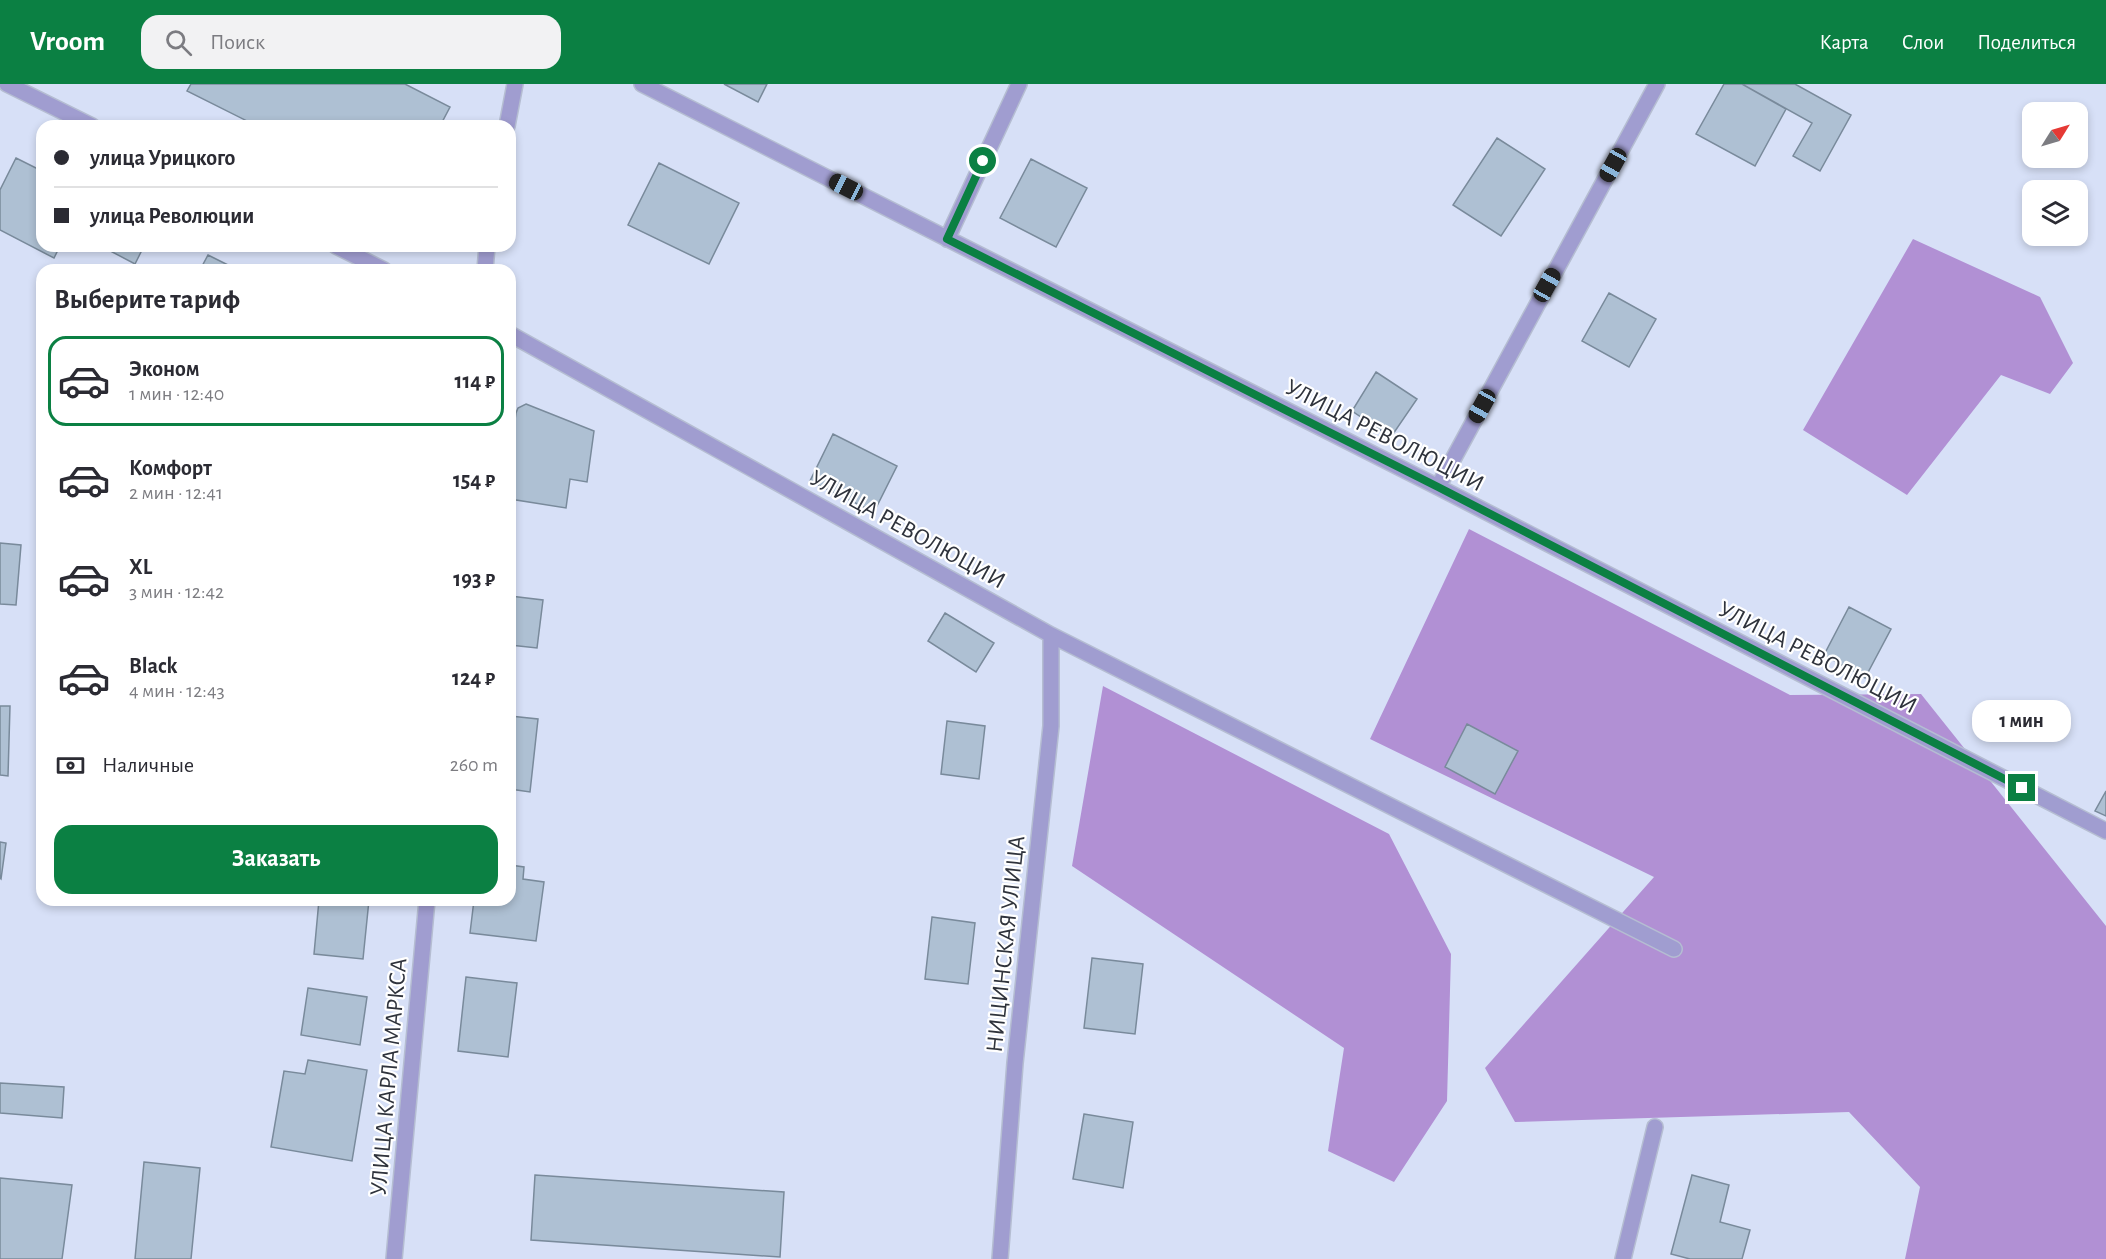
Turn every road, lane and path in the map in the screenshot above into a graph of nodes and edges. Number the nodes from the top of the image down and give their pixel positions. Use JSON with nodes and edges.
{"nodes":[{"id":1,"x":7,"y":84,"type":"edge"},
{"id":2,"x":515,"y":84,"type":"edge"},
{"id":3,"x":642,"y":84,"type":"edge"},
{"id":4,"x":1019,"y":84,"type":"edge"},
{"id":5,"x":1657,"y":84,"type":"edge"},
{"id":6,"x":80,"y":120,"type":"edge"},
{"id":7,"x":508,"y":120,"type":"edge"},
{"id":8,"x":947,"y":239,"type":"junction"},
{"id":9,"x":348,"y":252,"type":"edge"},
{"id":10,"x":372,"y":264,"type":"edge"},
{"id":11,"x":516,"y":337,"type":"edge"},
{"id":12,"x":1438,"y":487,"type":"junction"},
{"id":13,"x":1051,"y":635,"type":"junction"},
{"id":14,"x":2106,"y":831,"type":"edge"},
{"id":15,"x":426,"y":906,"type":"edge"},
{"id":16,"x":1674,"y":949,"type":"dead end"},
{"id":17,"x":1655,"y":1127,"type":"dead end"},
{"id":18,"x":394,"y":1259,"type":"edge"},
{"id":19,"x":1000,"y":1259,"type":"edge"},
{"id":20,"x":1623,"y":1259,"type":"edge"}],
"edges":[{"from":1,"to":6,"type":"street"},
{"from":2,"to":7,"type":"street"},
{"from":3,"to":8,"type":"street","name":"УЛИЦА РЕВОЛЮЦИИ"},
{"from":4,"to":8,"type":"street"},
{"from":5,"to":12,"type":"street"},
{"from":8,"to":12,"type":"street","name":"УЛИЦА РЕВОЛЮЦИИ"},
{"from":9,"to":10,"type":"street"},
{"from":11,"to":13,"type":"street","name":"УЛИЦА РЕВОЛЮЦИИ"},
{"from":12,"to":14,"type":"street","name":"УЛИЦА РЕВОЛЮЦИИ"},
{"from":13,"to":16,"type":"street","name":"УЛИЦА РЕВОЛЮЦИИ"},
{"from":13,"to":19,"type":"street","name":"НИЦИНСКАЯ УЛИЦА"},
{"from":15,"to":18,"type":"street","name":"УЛИЦА КАРЛА МАРКСА"},
{"from":17,"to":20,"type":"street"}]}
